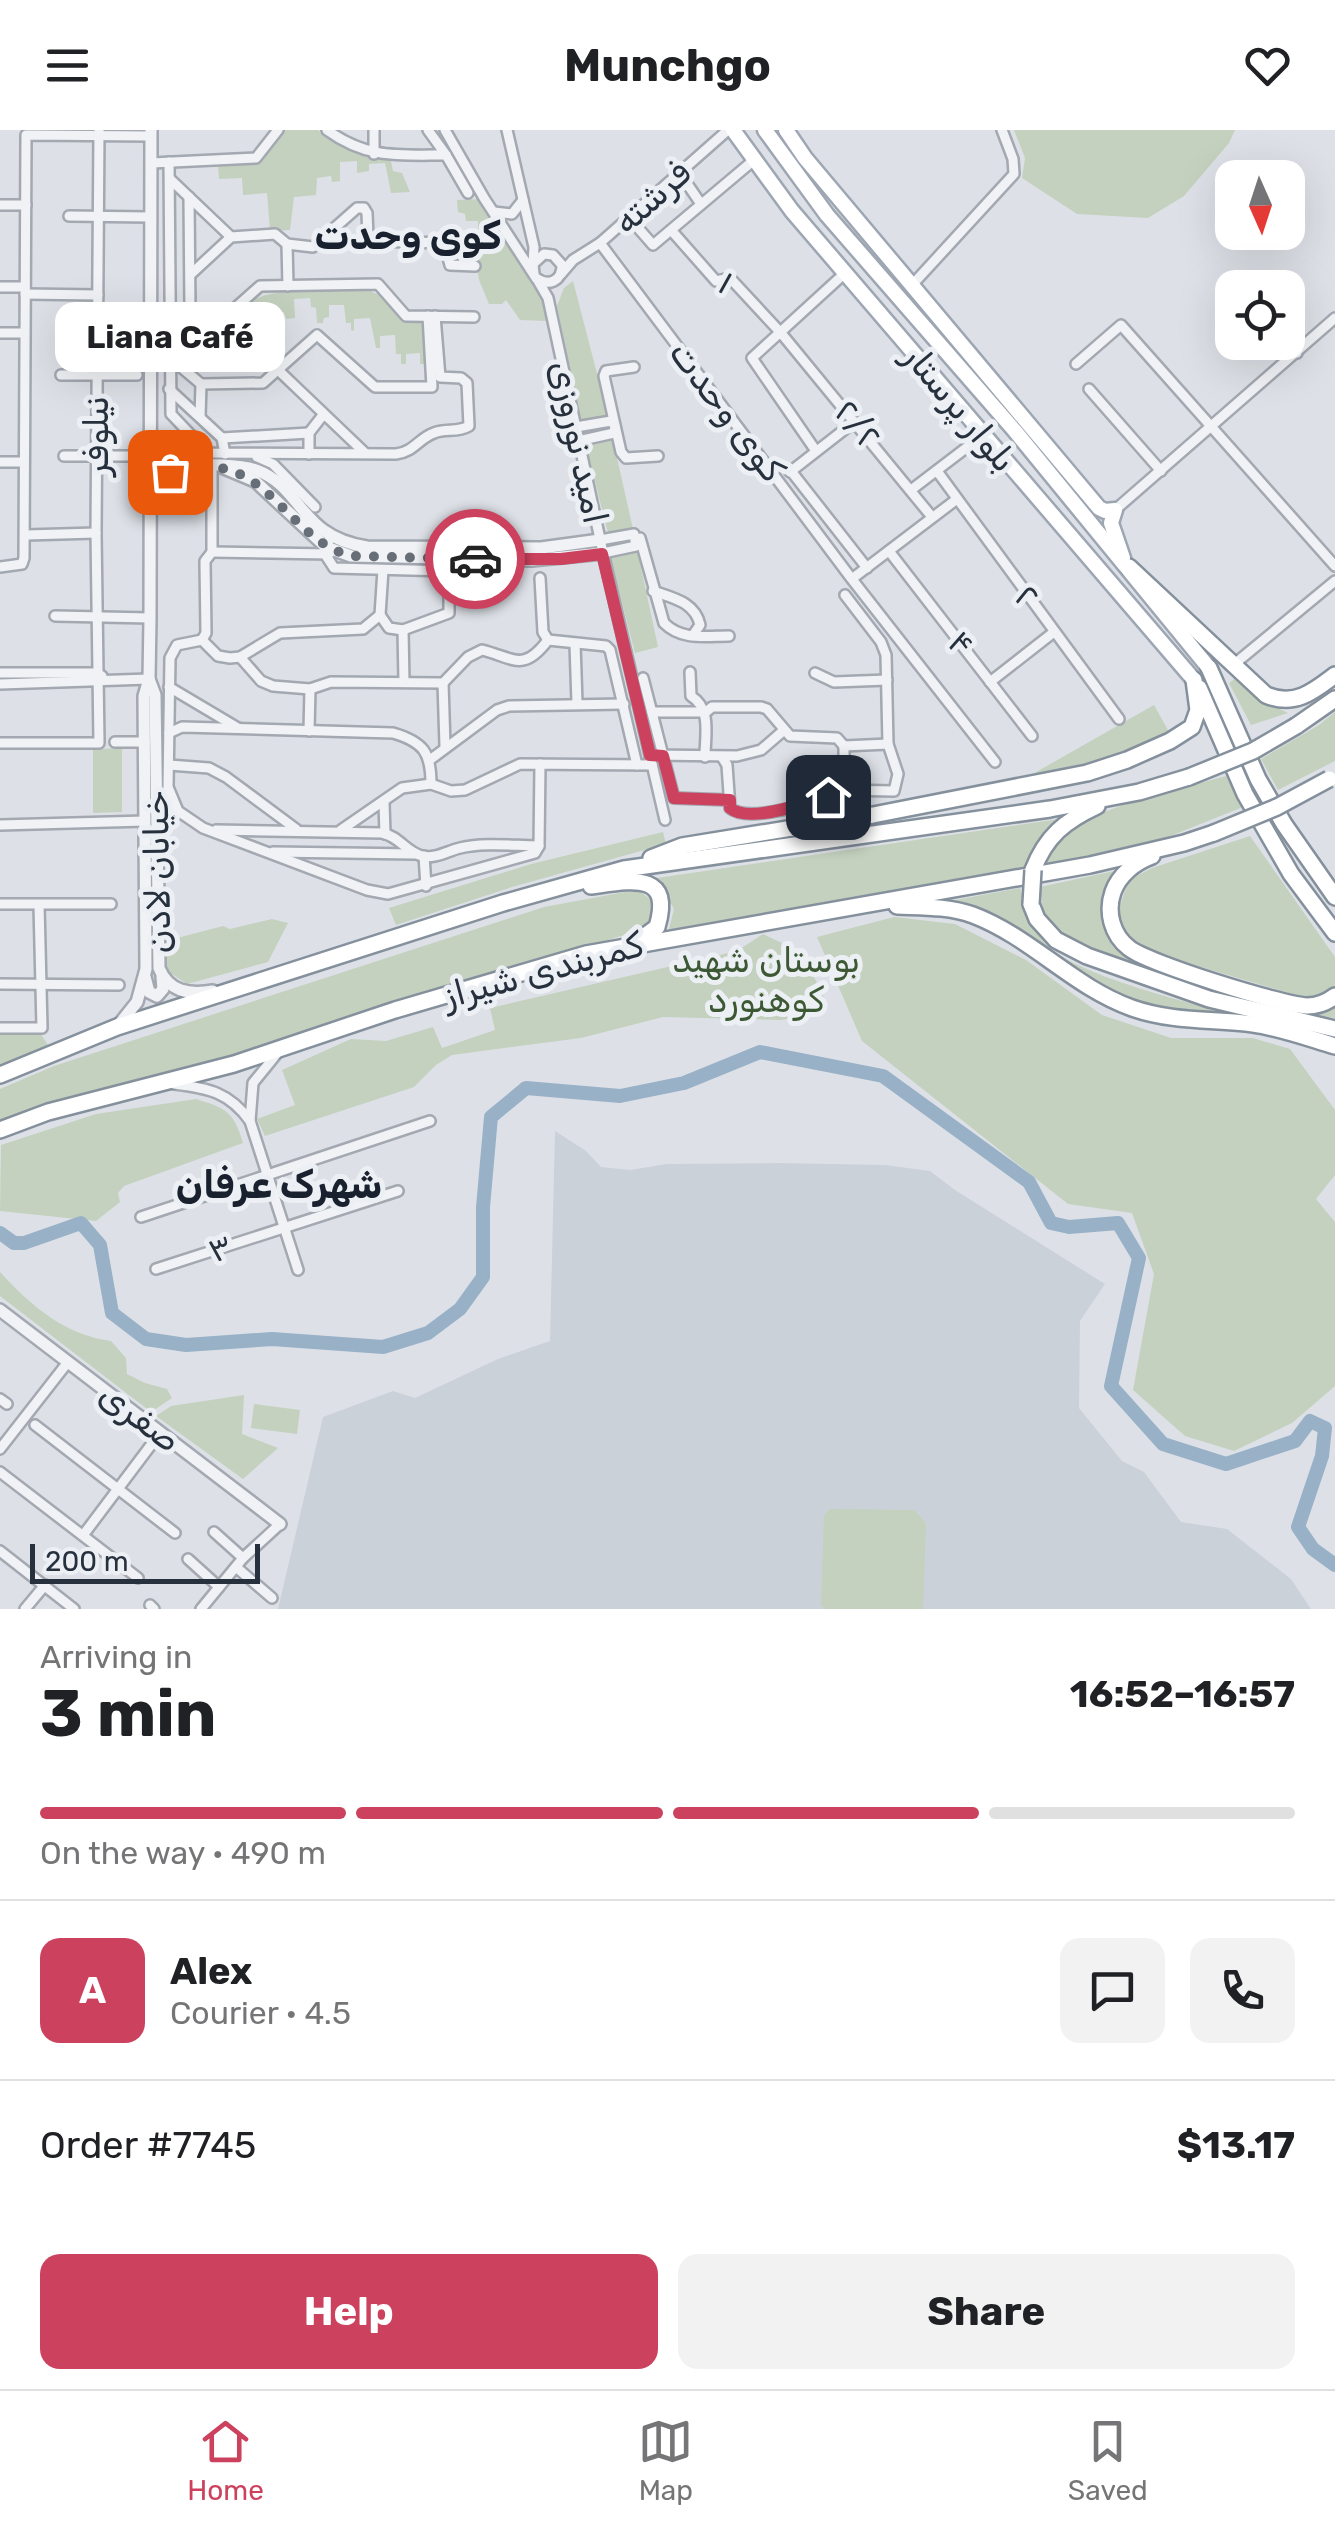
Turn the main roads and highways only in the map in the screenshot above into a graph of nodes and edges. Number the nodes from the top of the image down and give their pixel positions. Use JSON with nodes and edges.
{"nodes":[{"id":1,"x":731,"y":130,"type":"edge"},
{"id":2,"x":765,"y":130,"type":"edge"},
{"id":3,"x":786,"y":130,"type":"edge"},
{"id":4,"x":927,"y":300,"type":"junction"},
{"id":5,"x":924,"y":327,"type":"junction"},
{"id":6,"x":949,"y":329,"type":"junction"},
{"id":7,"x":1034,"y":455,"type":"junction"},
{"id":8,"x":1015,"y":473,"type":"junction"},
{"id":9,"x":1051,"y":477,"type":"junction"},
{"id":10,"x":1032,"y":492,"type":"junction"},
{"id":11,"x":1126,"y":564,"type":"junction"},
{"id":12,"x":1209,"y":668,"type":"joint"},
{"id":13,"x":1335,"y":676,"type":"edge"},
{"id":14,"x":1194,"y":680,"type":"junction"},
{"id":15,"x":1335,"y":700,"type":"edge"},
{"id":16,"x":1332,"y":777,"type":"edge"},
{"id":17,"x":1139,"y":792,"type":"junction"},
{"id":18,"x":1184,"y":844,"type":"junction"},
{"id":19,"x":624,"y":869,"type":"junction"},
{"id":20,"x":543,"y":892,"type":"junction"},
{"id":21,"x":1335,"y":898,"type":"edge"},
{"id":22,"x":868,"y":904,"type":"junction"},
{"id":23,"x":1334,"y":932,"type":"edge"},
{"id":24,"x":625,"y":946,"type":"junction"},
{"id":25,"x":1335,"y":996,"type":"edge"},
{"id":26,"x":1335,"y":1029,"type":"edge"},
{"id":27,"x":1335,"y":1046,"type":"edge"},
{"id":28,"x":0,"y":1075,"type":"edge"},
{"id":29,"x":0,"y":1133,"type":"edge"}],
"edges":[{"from":1,"to":8,"type":"main road","name":"بلوار پرستار"},
{"from":2,"to":5,"type":"main road","name":"بلوار پرستار"},
{"from":3,"to":4,"type":"main road"},
{"from":4,"to":5,"type":"main road"},
{"from":4,"to":6,"type":"main road"},
{"from":5,"to":6,"type":"main road"},
{"from":5,"to":7,"type":"main road","name":"بلوار پرستار"},
{"from":6,"to":11,"type":"main road"},
{"from":7,"to":8,"type":"main road"},
{"from":7,"to":9,"type":"main road","name":"بلوار پرستار"},
{"from":8,"to":10,"type":"main road","name":"بلوار پرستار"},
{"from":9,"to":10,"type":"main road"},
{"from":9,"to":11,"type":"main road","name":"بلوار پرستار"},
{"from":10,"to":14,"type":"main road","name":"بلوار پرستار"},
{"from":11,"to":12,"type":"main road","name":"بلوار پرستار"},
{"from":11,"to":13,"type":"highway"},
{"from":12,"to":21,"type":"highway"},
{"from":14,"to":19,"type":"highway"},
{"from":14,"to":23,"type":"highway"},
{"from":15,"to":17,"type":"highway","name":"کمربندی شیراز","bridge":true},
{"from":16,"to":18,"type":"highway","name":"کمربندی شیراز","bridge":true},
{"from":17,"to":19,"type":"highway","name":"کمربندی شیراز"},
{"from":17,"to":26,"type":"highway","bridge":true},
{"from":18,"to":22,"type":"highway","name":"کمربندی شیراز"},
{"from":18,"to":25,"type":"highway"},
{"from":19,"to":20,"type":"highway","name":"کمربندی شیراز"},
{"from":20,"to":24,"type":"highway"},
{"from":20,"to":28,"type":"highway","name":"کمربندی شیراز"},
{"from":22,"to":24,"type":"highway","name":"کمربندی شیراز"},
{"from":22,"to":27,"type":"highway"},
{"from":24,"to":29,"type":"highway","name":"کمربندی شیراز"}]}
